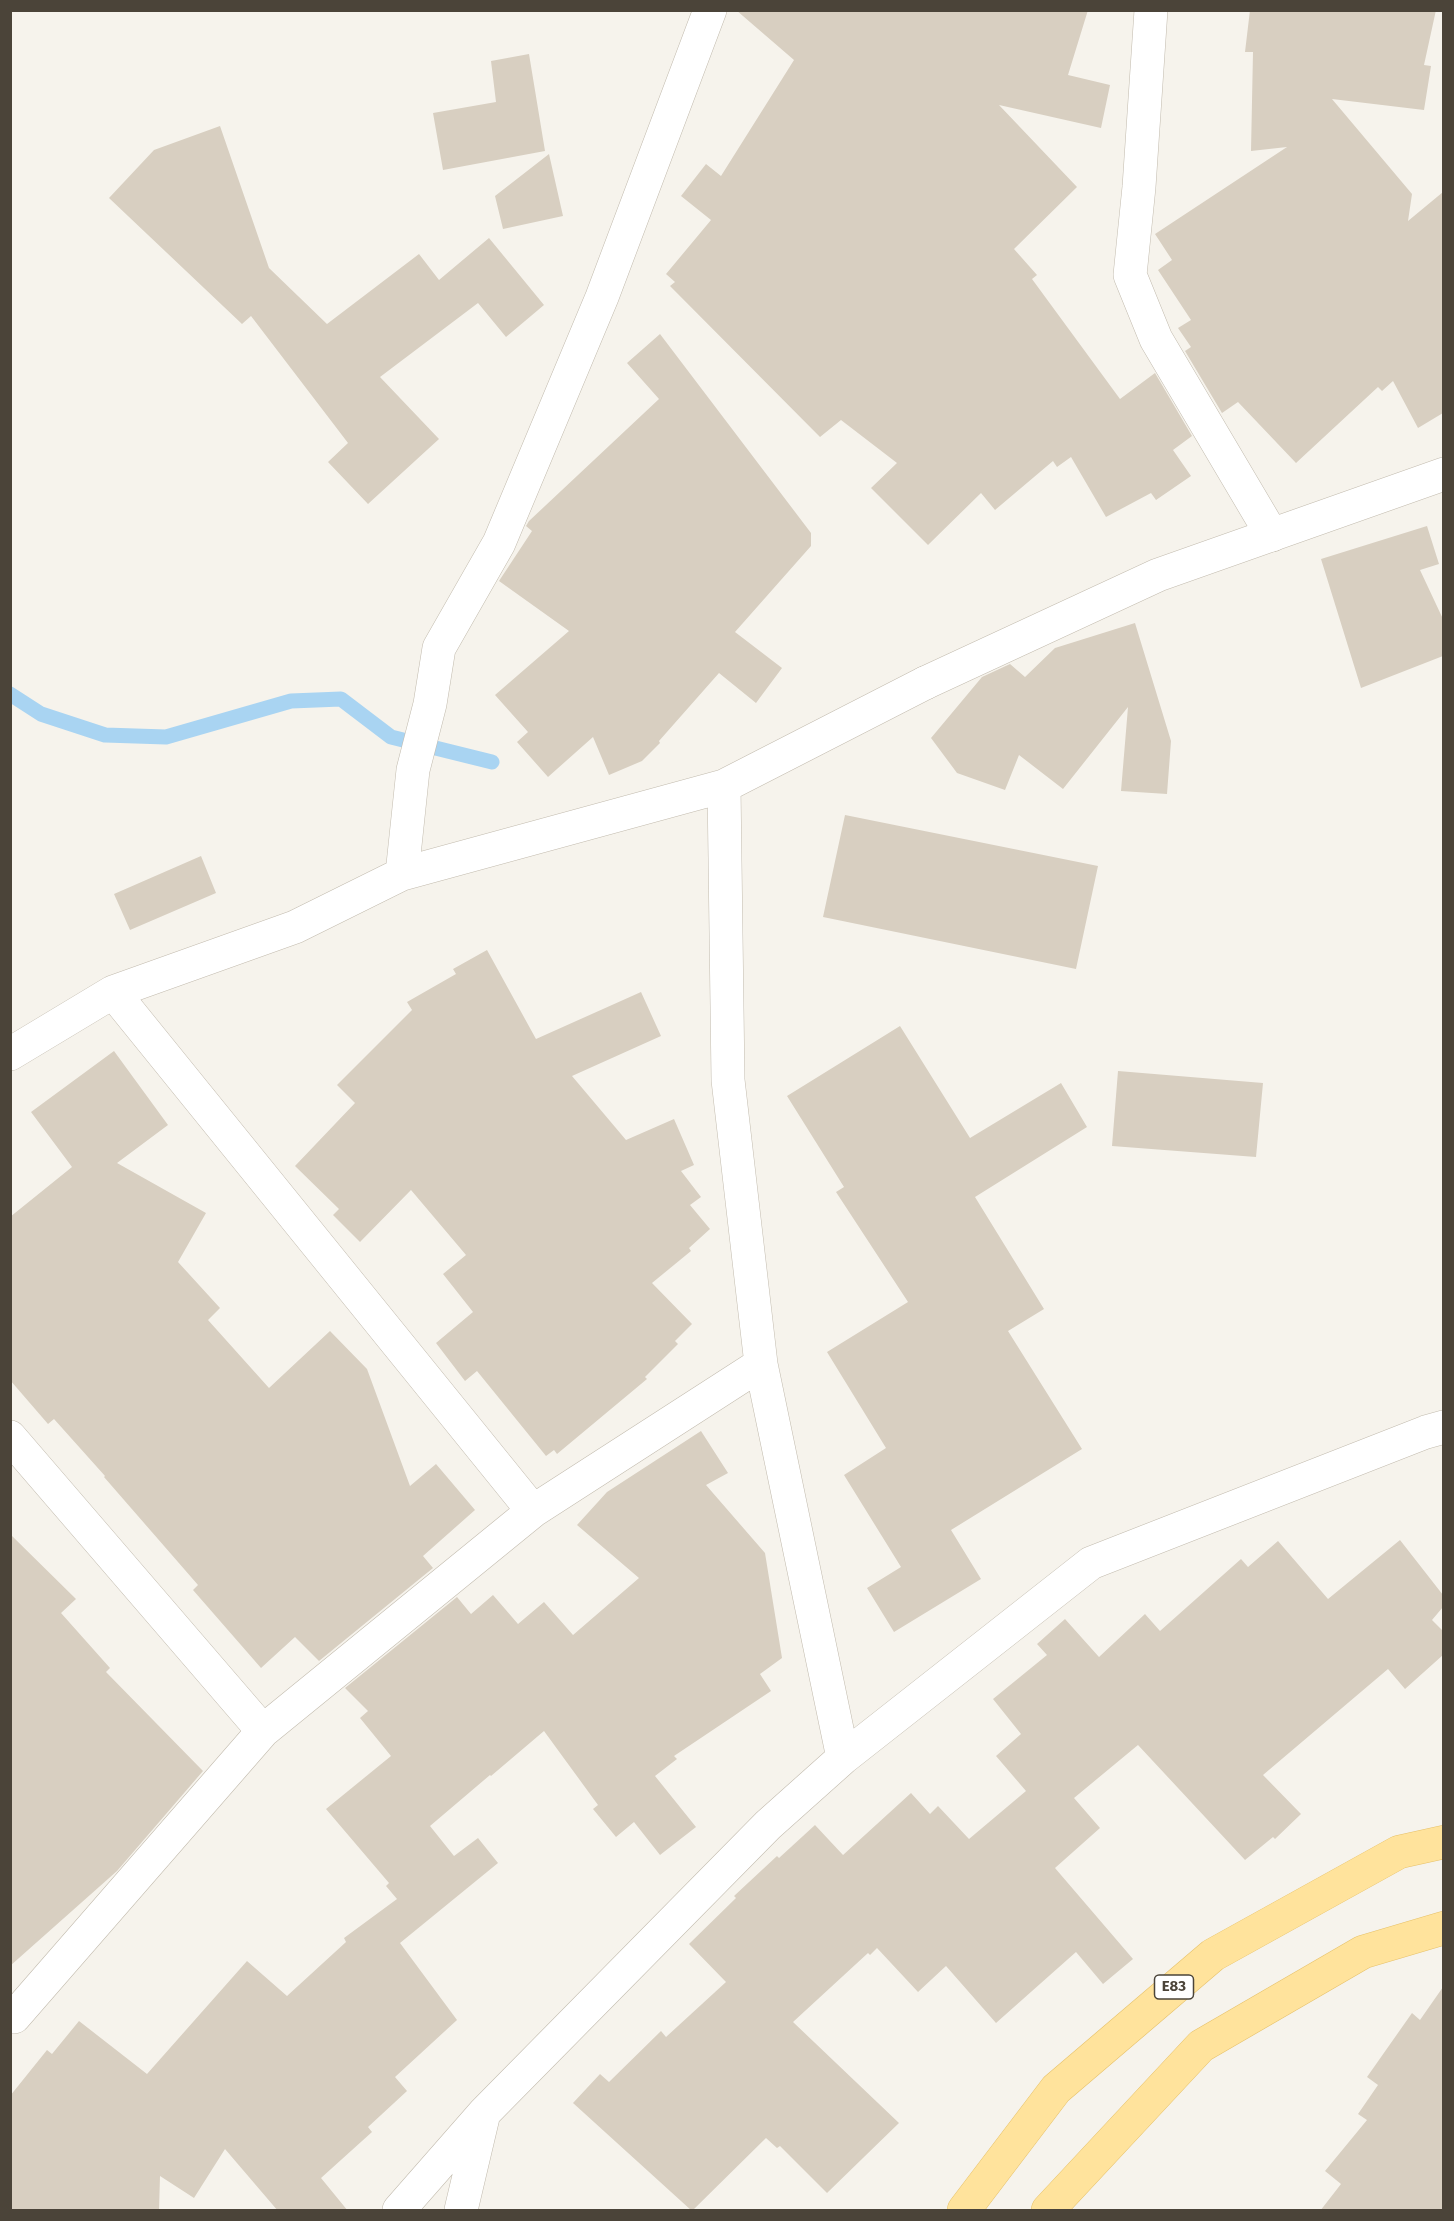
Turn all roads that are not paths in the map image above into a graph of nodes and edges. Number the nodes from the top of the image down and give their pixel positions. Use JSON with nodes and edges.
{"nodes":[{"id":1,"x":710,"y":10,"type":"edge"},
{"id":2,"x":1150,"y":10,"type":"edge"},
{"id":3,"x":1443,"y":474,"type":"edge"},
{"id":4,"x":1272,"y":535,"type":"junction"},
{"id":5,"x":724,"y":786,"type":"junction"},
{"id":6,"x":402,"y":874,"type":"junction"},
{"id":7,"x":113,"y":992,"type":"junction"},
{"id":8,"x":10,"y":1054,"type":"edge"},
{"id":9,"x":761,"y":1364,"type":"junction"},
{"id":10,"x":1443,"y":1427,"type":"edge"},
{"id":11,"x":10,"y":1437,"type":"edge"},
{"id":12,"x":533,"y":1511,"type":"junction"},
{"id":13,"x":263,"y":1731,"type":"junction"},
{"id":14,"x":843,"y":1758,"type":"junction"},
{"id":15,"x":1443,"y":1842,"type":"edge"},
{"id":16,"x":1443,"y":1928,"type":"edge"},
{"id":17,"x":10,"y":2012,"type":"edge"},
{"id":18,"x":484,"y":2113,"type":"junction"},
{"id":19,"x":399,"y":2211,"type":"edge"},
{"id":20,"x":460,"y":2211,"type":"edge"},
{"id":21,"x":964,"y":2211,"type":"edge"},
{"id":22,"x":1048,"y":2211,"type":"edge"}],
"edges":[{"from":1,"to":6,"type":"street"},
{"from":2,"to":4,"type":"street"},
{"from":3,"to":4,"type":"street"},
{"from":4,"to":5,"type":"street"},
{"from":5,"to":6,"type":"street"},
{"from":5,"to":9,"type":"street"},
{"from":6,"to":7,"type":"street"},
{"from":7,"to":8,"type":"street"},
{"from":7,"to":12,"type":"street"},
{"from":9,"to":12,"type":"street"},
{"from":9,"to":14,"type":"street"},
{"from":10,"to":14,"type":"street"},
{"from":11,"to":13,"type":"street"},
{"from":12,"to":13,"type":"street"},
{"from":13,"to":17,"type":"street"},
{"from":14,"to":18,"type":"street"},
{"from":15,"to":21,"type":"main road","number":"E83"},
{"from":16,"to":22,"type":"main road"},
{"from":18,"to":19,"type":"street"},
{"from":18,"to":20,"type":"street"}]}
